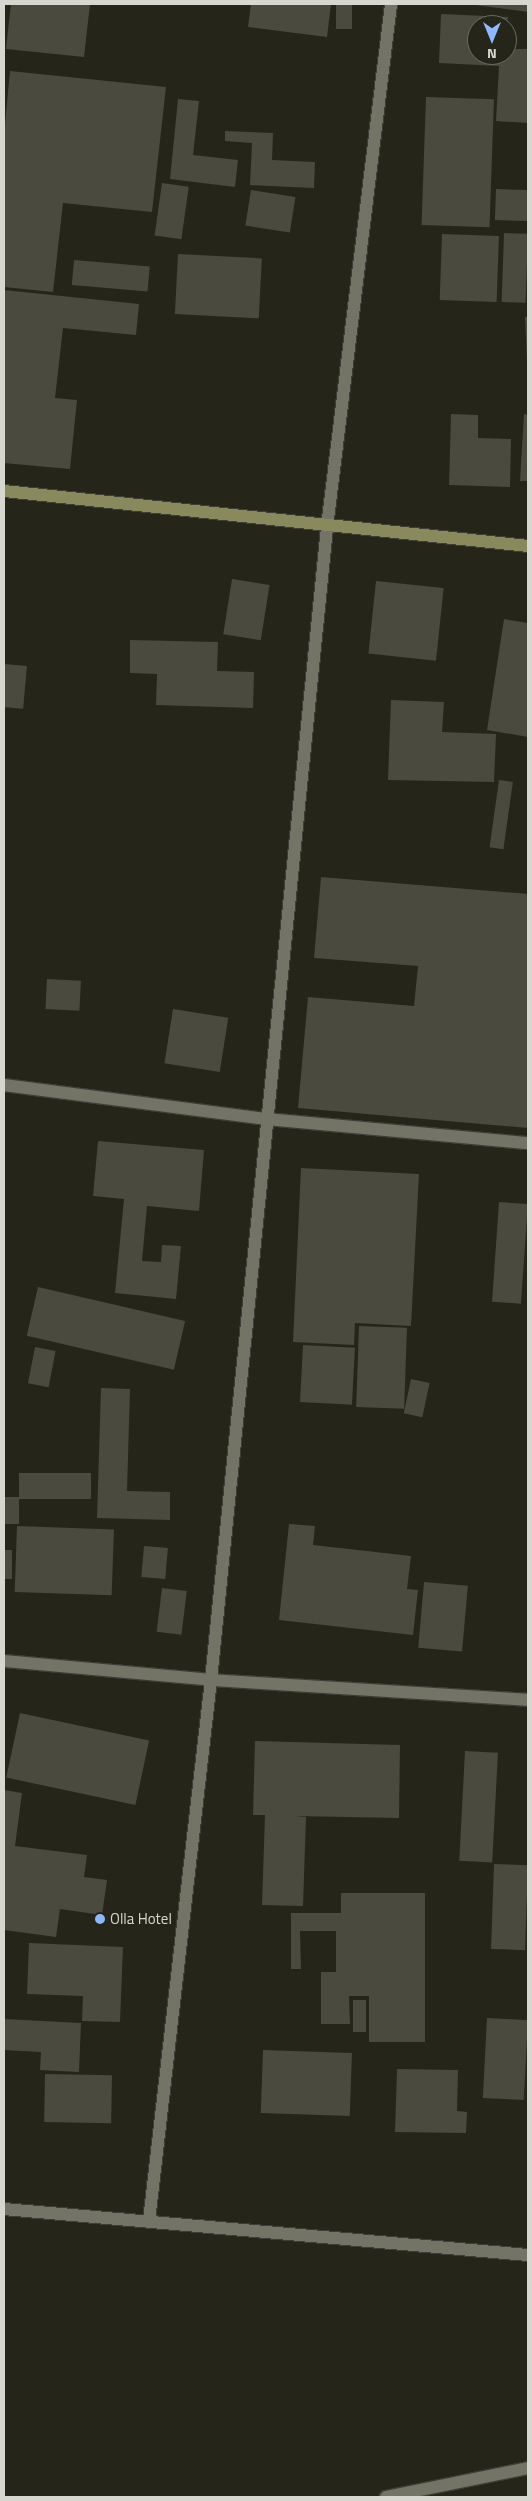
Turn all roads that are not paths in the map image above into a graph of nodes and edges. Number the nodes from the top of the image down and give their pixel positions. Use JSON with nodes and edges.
{"nodes":[{"id":1,"x":391,"y":4,"type":"edge"},
{"id":2,"x":4,"y":491,"type":"edge"},
{"id":3,"x":328,"y":527,"type":"junction"},
{"id":4,"x":528,"y":546,"type":"edge"},
{"id":5,"x":4,"y":1085,"type":"edge"},
{"id":6,"x":267,"y":1119,"type":"junction"},
{"id":7,"x":528,"y":1143,"type":"edge"},
{"id":8,"x":4,"y":1662,"type":"edge"},
{"id":9,"x":211,"y":1680,"type":"junction"},
{"id":10,"x":528,"y":1700,"type":"edge"},
{"id":11,"x":4,"y":2209,"type":"edge"},
{"id":12,"x":149,"y":2221,"type":"junction"},
{"id":13,"x":528,"y":2256,"type":"edge"},
{"id":14,"x":528,"y":2468,"type":"edge"},
{"id":15,"x":386,"y":2497,"type":"edge"}],
"edges":[{"from":1,"to":3,"type":"street"},
{"from":2,"to":3,"type":"main road"},
{"from":3,"to":4,"type":"main road"},
{"from":3,"to":6,"type":"street"},
{"from":5,"to":6,"type":"street"},
{"from":6,"to":7,"type":"street"},
{"from":6,"to":9,"type":"street"},
{"from":8,"to":9,"type":"street"},
{"from":9,"to":10,"type":"street"},
{"from":9,"to":12,"type":"street"},
{"from":11,"to":12,"type":"street"},
{"from":12,"to":13,"type":"street"},
{"from":14,"to":15,"type":"street"}]}
